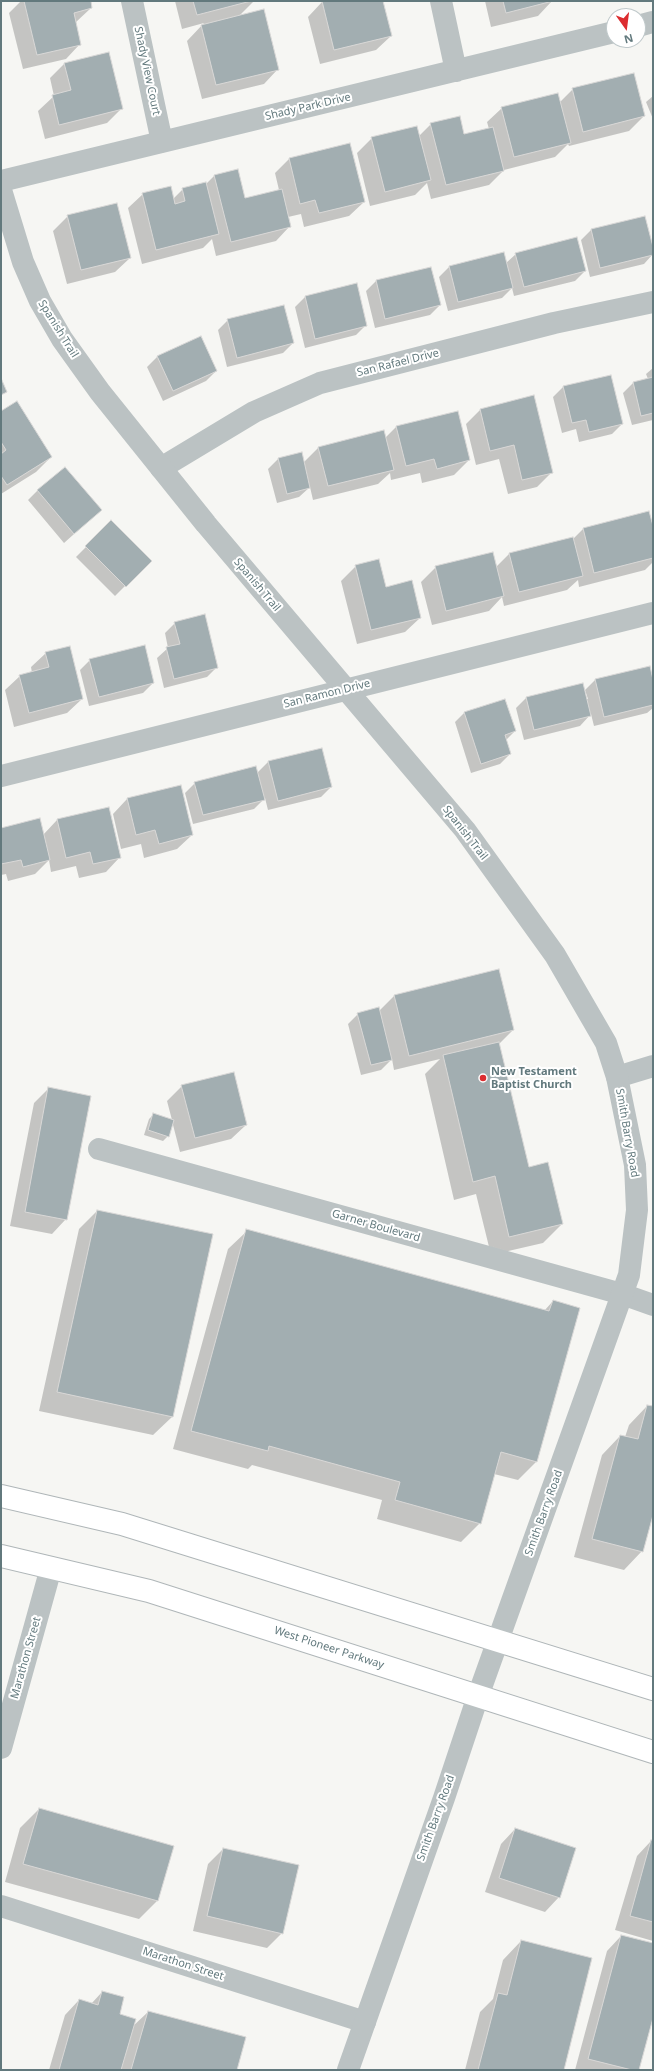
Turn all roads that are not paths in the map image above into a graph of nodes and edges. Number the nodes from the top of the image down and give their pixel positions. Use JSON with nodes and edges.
{"nodes":[{"id":1,"x":132,"y":1,"type":"edge"},
{"id":2,"x":441,"y":1,"type":"edge"},
{"id":3,"x":606,"y":34,"type":"edge"},
{"id":4,"x":456,"y":71,"type":"junction"},
{"id":5,"x":162,"y":142,"type":"junction"},
{"id":6,"x":1,"y":181,"type":"edge"},
{"id":7,"x":1,"y":190,"type":"edge"},
{"id":8,"x":653,"y":302,"type":"edge"},
{"id":9,"x":161,"y":468,"type":"junction"},
{"id":10,"x":653,"y":613,"type":"edge"},
{"id":11,"x":345,"y":690,"type":"junction"},
{"id":12,"x":1,"y":776,"type":"edge"},
{"id":13,"x":555,"y":955,"type":"joint"},
{"id":14,"x":653,"y":1066,"type":"edge"},
{"id":15,"x":617,"y":1078,"type":"junction"},
{"id":16,"x":99,"y":1148,"type":"dead end"},
{"id":17,"x":622,"y":1294,"type":"junction"},
{"id":18,"x":653,"y":1305,"type":"edge"},
{"id":19,"x":1,"y":1496,"type":"edge"},
{"id":20,"x":1,"y":1556,"type":"edge"},
{"id":21,"x":51,"y":1568,"type":"junction"},
{"id":22,"x":498,"y":1640,"type":"junction"},
{"id":23,"x":653,"y":1689,"type":"edge"},
{"id":24,"x":478,"y":1696,"type":"junction"},
{"id":25,"x":1,"y":1748,"type":"edge"},
{"id":26,"x":653,"y":1752,"type":"edge"},
{"id":27,"x":1,"y":1906,"type":"edge"},
{"id":28,"x":365,"y":2022,"type":"junction"},
{"id":29,"x":348,"y":2070,"type":"edge"}],
"edges":[{"from":1,"to":5,"type":"street","name":"Shady View Court"},
{"from":2,"to":4,"type":"street"},
{"from":3,"to":4,"type":"street","name":"Shady Park Drive"},
{"from":4,"to":5,"type":"street","name":"Shady Park Drive"},
{"from":5,"to":6,"type":"street","name":"Shady Park Drive"},
{"from":7,"to":9,"type":"street","name":"Spanish Trail"},
{"from":8,"to":9,"type":"street","name":"San Rafael Drive"},
{"from":9,"to":11,"type":"street","name":"Spanish Trail"},
{"from":10,"to":11,"type":"street","name":"San Ramon Drive"},
{"from":11,"to":12,"type":"street","name":"San Ramon Drive"},
{"from":11,"to":13,"type":"street","name":"Spanish Trail"},
{"from":13,"to":15,"type":"street","name":"Smith Barry Road"},
{"from":14,"to":15,"type":"street"},
{"from":15,"to":17,"type":"street","name":"Smith Barry Road"},
{"from":16,"to":17,"type":"street","name":"Garner Boulevard"},
{"from":17,"to":18,"type":"street","name":"Garner Boulevard"},
{"from":17,"to":22,"type":"street","name":"Smith Barry Road"},
{"from":19,"to":22,"type":"main road"},
{"from":20,"to":21,"type":"main road","name":"West Pioneer Parkway"},
{"from":21,"to":24,"type":"main road","name":"West Pioneer Parkway"},
{"from":21,"to":25,"type":"street","name":"Marathon Street"},
{"from":22,"to":23,"type":"main road"},
{"from":22,"to":24,"type":"street","name":"Smith Barry Road"},
{"from":24,"to":26,"type":"main road","name":"West Pioneer Parkway"},
{"from":24,"to":28,"type":"street","name":"Smith Barry Road"},
{"from":27,"to":28,"type":"street","name":"Marathon Street"},
{"from":28,"to":29,"type":"street","name":"Smith Barry Road"}]}
